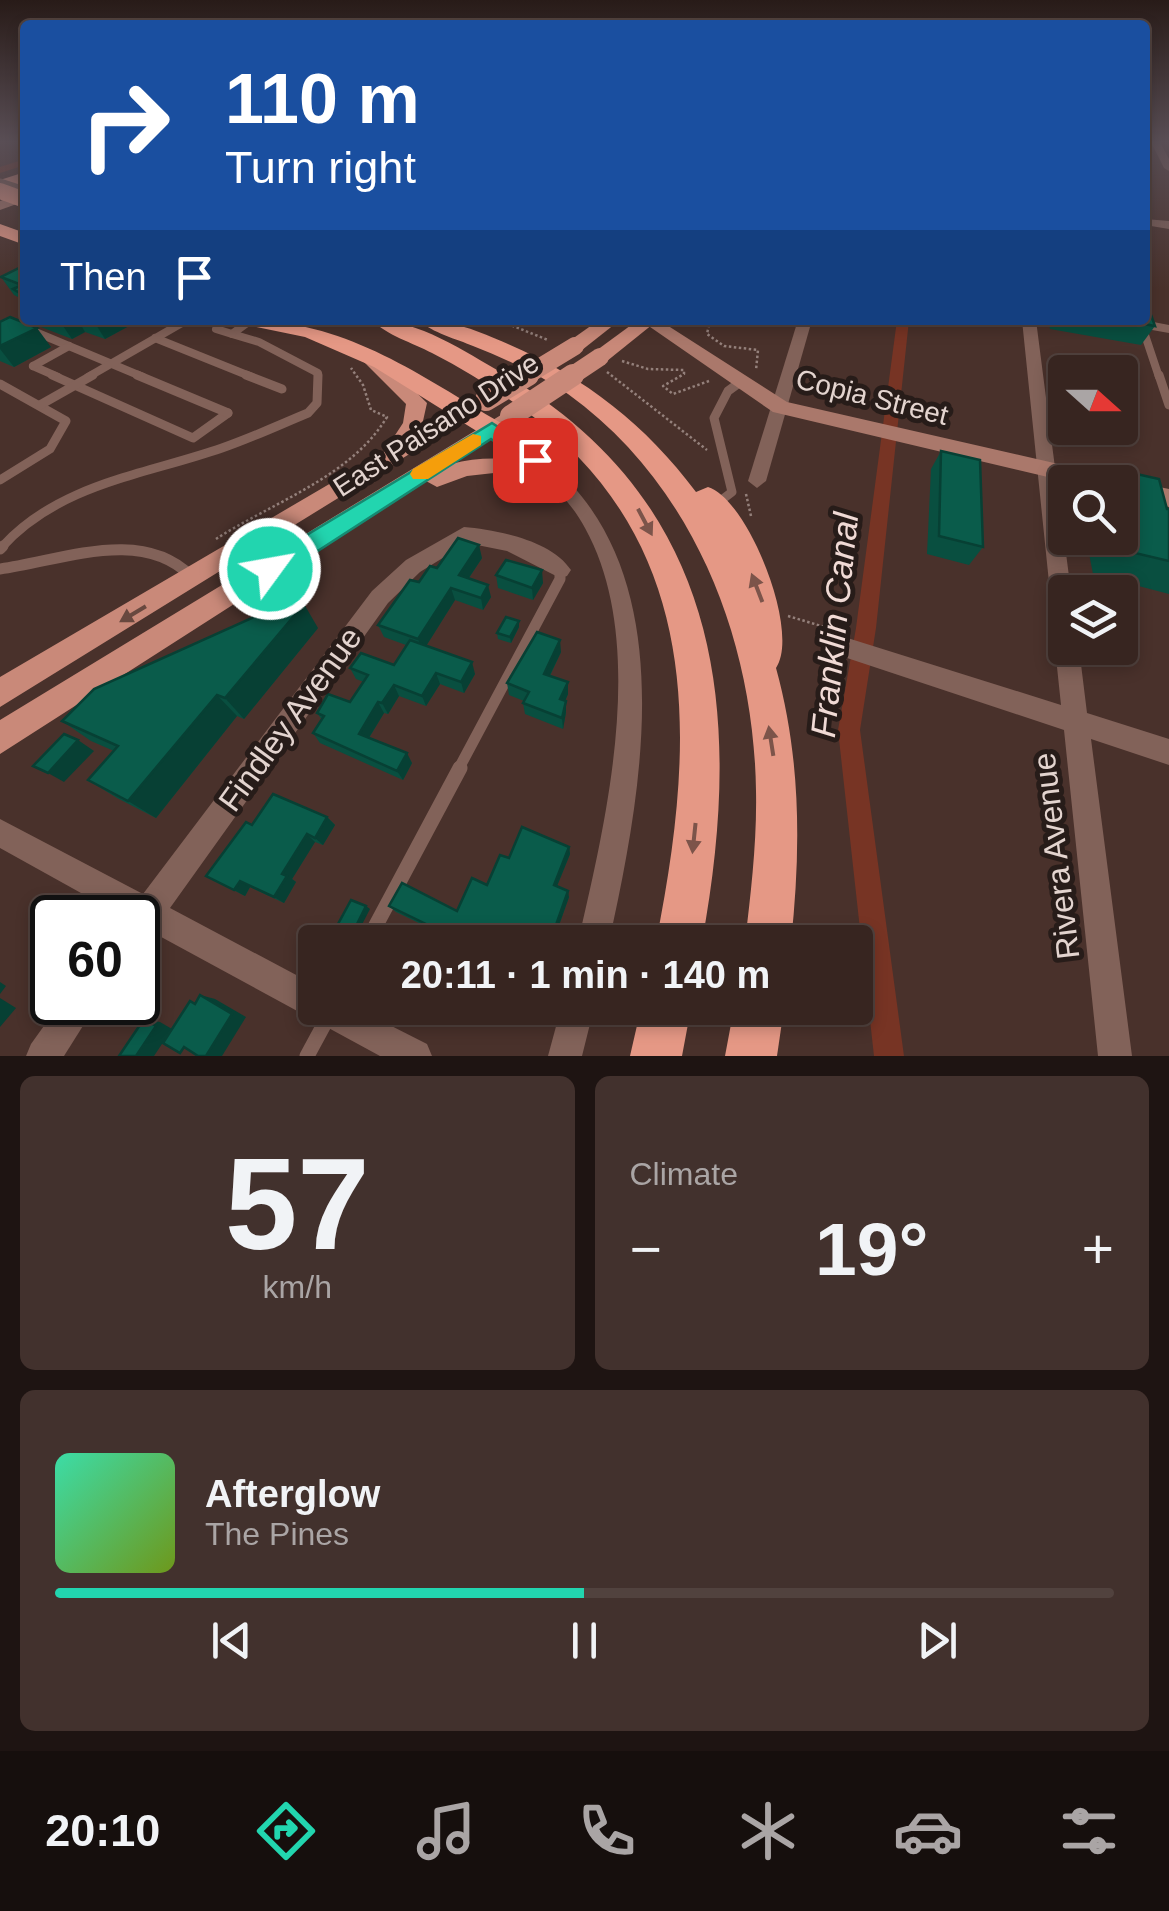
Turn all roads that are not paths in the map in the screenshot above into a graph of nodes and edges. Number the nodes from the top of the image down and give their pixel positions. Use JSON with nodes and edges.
{"nodes":[{"id":1,"x":17,"y":325,"type":"edge"},
{"id":2,"x":178,"y":325,"type":"edge"},
{"id":3,"x":246,"y":325,"type":"edge"},
{"id":4,"x":278,"y":325,"type":"edge"},
{"id":5,"x":389,"y":325,"type":"edge"},
{"id":6,"x":442,"y":325,"type":"edge"},
{"id":7,"x":477,"y":325,"type":"edge"},
{"id":8,"x":604,"y":325,"type":"edge"},
{"id":9,"x":643,"y":325,"type":"edge"},
{"id":10,"x":655,"y":325,"type":"edge"},
{"id":11,"x":804,"y":325,"type":"edge"},
{"id":12,"x":1030,"y":325,"type":"edge"},
{"id":13,"x":1141,"y":325,"type":"edge"},
{"id":14,"x":216,"y":330,"type":"dead end"},
{"id":15,"x":312,"y":332,"type":"junction"},
{"id":16,"x":232,"y":334,"type":"junction"},
{"id":17,"x":155,"y":338,"type":"junction"},
{"id":18,"x":69,"y":346,"type":"junction"},
{"id":19,"x":366,"y":355,"type":"junction"},
{"id":20,"x":111,"y":363,"type":"junction"},
{"id":21,"x":739,"y":383,"type":"junction"},
{"id":22,"x":0,"y":384,"type":"edge"},
{"id":23,"x":75,"y":384,"type":"junction"},
{"id":24,"x":282,"y":388,"type":"dead end"},
{"id":25,"x":476,"y":394,"type":"junction"},
{"id":26,"x":782,"y":399,"type":"junction"},
{"id":27,"x":40,"y":405,"type":"junction"},
{"id":28,"x":1169,"y":405,"type":"edge"},
{"id":29,"x":501,"y":423,"type":"junction"},
{"id":30,"x":384,"y":461,"type":"junction"},
{"id":31,"x":1047,"y":470,"type":"junction"},
{"id":32,"x":554,"y":475,"type":"junction"},
{"id":33,"x":0,"y":480,"type":"edge"},
{"id":34,"x":757,"y":481,"type":"dead end"},
{"id":35,"x":394,"y":491,"type":"junction"},
{"id":36,"x":1138,"y":491,"type":"edge"},
{"id":37,"x":1169,"y":498,"type":"edge"},
{"id":38,"x":714,"y":506,"type":"junction"},
{"id":39,"x":0,"y":549,"type":"edge"},
{"id":40,"x":0,"y":569,"type":"edge"},
{"id":41,"x":560,"y":570,"type":"joint"},
{"id":42,"x":1059,"y":575,"type":"edge"},
{"id":43,"x":193,"y":578,"type":"junction"},
{"id":44,"x":838,"y":645,"type":"dead end"},
{"id":45,"x":1069,"y":665,"type":"edge"},
{"id":46,"x":116,"y":666,"type":"junction"},
{"id":47,"x":760,"y":684,"type":"junction"},
{"id":48,"x":0,"y":693,"type":"edge"},
{"id":49,"x":1075,"y":722,"type":"junction"},
{"id":50,"x":0,"y":738,"type":"edge"},
{"id":51,"x":1169,"y":752,"type":"edge"},
{"id":52,"x":0,"y":832,"type":"edge"},
{"id":53,"x":105,"y":895,"type":"edge"},
{"id":54,"x":160,"y":895,"type":"edge"},
{"id":55,"x":376,"y":925,"type":"edge"},
{"id":56,"x":598,"y":925,"type":"edge"},
{"id":57,"x":683,"y":925,"type":"edge"},
{"id":58,"x":770,"y":925,"type":"edge"},
{"id":59,"x":160,"y":926,"type":"edge"},
{"id":60,"x":298,"y":994,"type":"edge"},
{"id":61,"x":65,"y":1025,"type":"edge"},
{"id":62,"x":318,"y":1025,"type":"edge"},
{"id":63,"x":358,"y":1025,"type":"edge"},
{"id":64,"x":573,"y":1025,"type":"edge"},
{"id":65,"x":662,"y":1025,"type":"edge"},
{"id":66,"x":756,"y":1025,"type":"edge"},
{"id":67,"x":43,"y":1056,"type":"edge"},
{"id":68,"x":307,"y":1056,"type":"edge"},
{"id":69,"x":416,"y":1056,"type":"edge"},
{"id":70,"x":565,"y":1056,"type":"edge"},
{"id":71,"x":656,"y":1056,"type":"edge"},
{"id":72,"x":750,"y":1056,"type":"edge"},
{"id":73,"x":1115,"y":1056,"type":"edge"}],
"edges":[{"from":1,"to":18,"type":"lane"},
{"from":2,"to":17,"type":"lane"},
{"from":3,"to":16,"type":"lane"},
{"from":4,"to":15,"type":"highway"},
{"from":5,"to":25,"type":"highway"},
{"from":6,"to":47,"type":"highway"},
{"from":7,"to":38,"type":"highway"},
{"from":8,"to":25,"type":"main road","name":"East Paisano Drive","bridge":true},
{"from":9,"to":29,"type":"main road","name":"East Paisano Drive","bridge":true},
{"from":10,"to":21,"type":"main road","name":"Copia Street"},
{"from":11,"to":26,"type":"street"},
{"from":12,"to":31,"type":"street"},
{"from":13,"to":28,"type":"lane"},
{"from":14,"to":16,"type":"lane"},
{"from":15,"to":19,"type":"highway"},
{"from":15,"to":25,"type":"highway"},
{"from":16,"to":39,"type":"lane"},
{"from":17,"to":20,"type":"lane"},
{"from":17,"to":24,"type":"lane"},
{"from":18,"to":20,"type":"lane"},
{"from":18,"to":23,"type":"lane"},
{"from":19,"to":25,"type":"highway"},
{"from":19,"to":30,"type":"main road"},
{"from":20,"to":23,"type":"lane"},
{"from":20,"to":23,"type":"lane"},
{"from":21,"to":26,"type":"main road","name":"Copia Street"},
{"from":21,"to":38,"type":"lane"},
{"from":22,"to":27,"type":"lane"},
{"from":23,"to":27,"type":"lane"},
{"from":25,"to":29,"type":"highway"},
{"from":25,"to":30,"type":"main road","name":"East Paisano Drive"},
{"from":25,"to":57,"type":"highway","one_way":true},
{"from":26,"to":31,"type":"main road","name":"Copia Street"},
{"from":26,"to":34,"type":"street"},
{"from":27,"to":33,"type":"lane"},
{"from":29,"to":32,"type":"street"},
{"from":29,"to":35,"type":"main road","name":"East Paisano Drive"},
{"from":30,"to":43,"type":"main road","name":"East Paisano Drive"},
{"from":31,"to":42,"type":"street"},
{"from":32,"to":35,"type":"main road"},
{"from":32,"to":56,"type":"street"},
{"from":35,"to":46,"type":"main road","name":"East Paisano Drive"},
{"from":36,"to":37,"type":"main road"},
{"from":47,"to":38,"type":"highway","one_way":true},
{"from":40,"to":43,"type":"lane"},
{"from":41,"to":54,"type":"street","name":"Findley Avenue"},
{"from":41,"to":55,"type":"lane"},
{"from":43,"to":46,"type":"main road"},
{"from":43,"to":48,"type":"main road","name":"East Paisano Drive","one_way":true},
{"from":44,"to":49,"type":"street"},
{"from":45,"to":49,"type":"street","name":"Rivera Avenue"},
{"from":46,"to":50,"type":"main road","name":"East Paisano Drive"},
{"from":58,"to":47,"type":"highway","one_way":true},
{"from":49,"to":51,"type":"street"},
{"from":49,"to":73,"type":"street","name":"Rivera Avenue"},
{"from":52,"to":53,"type":"street"},
{"from":59,"to":60,"type":"street"},
{"from":61,"to":67,"type":"street"},
{"from":62,"to":68,"type":"lane"},
{"from":63,"to":69,"type":"street"},
{"from":64,"to":70,"type":"street"},
{"from":65,"to":71,"type":"highway"},
{"from":66,"to":72,"type":"highway"}]}
